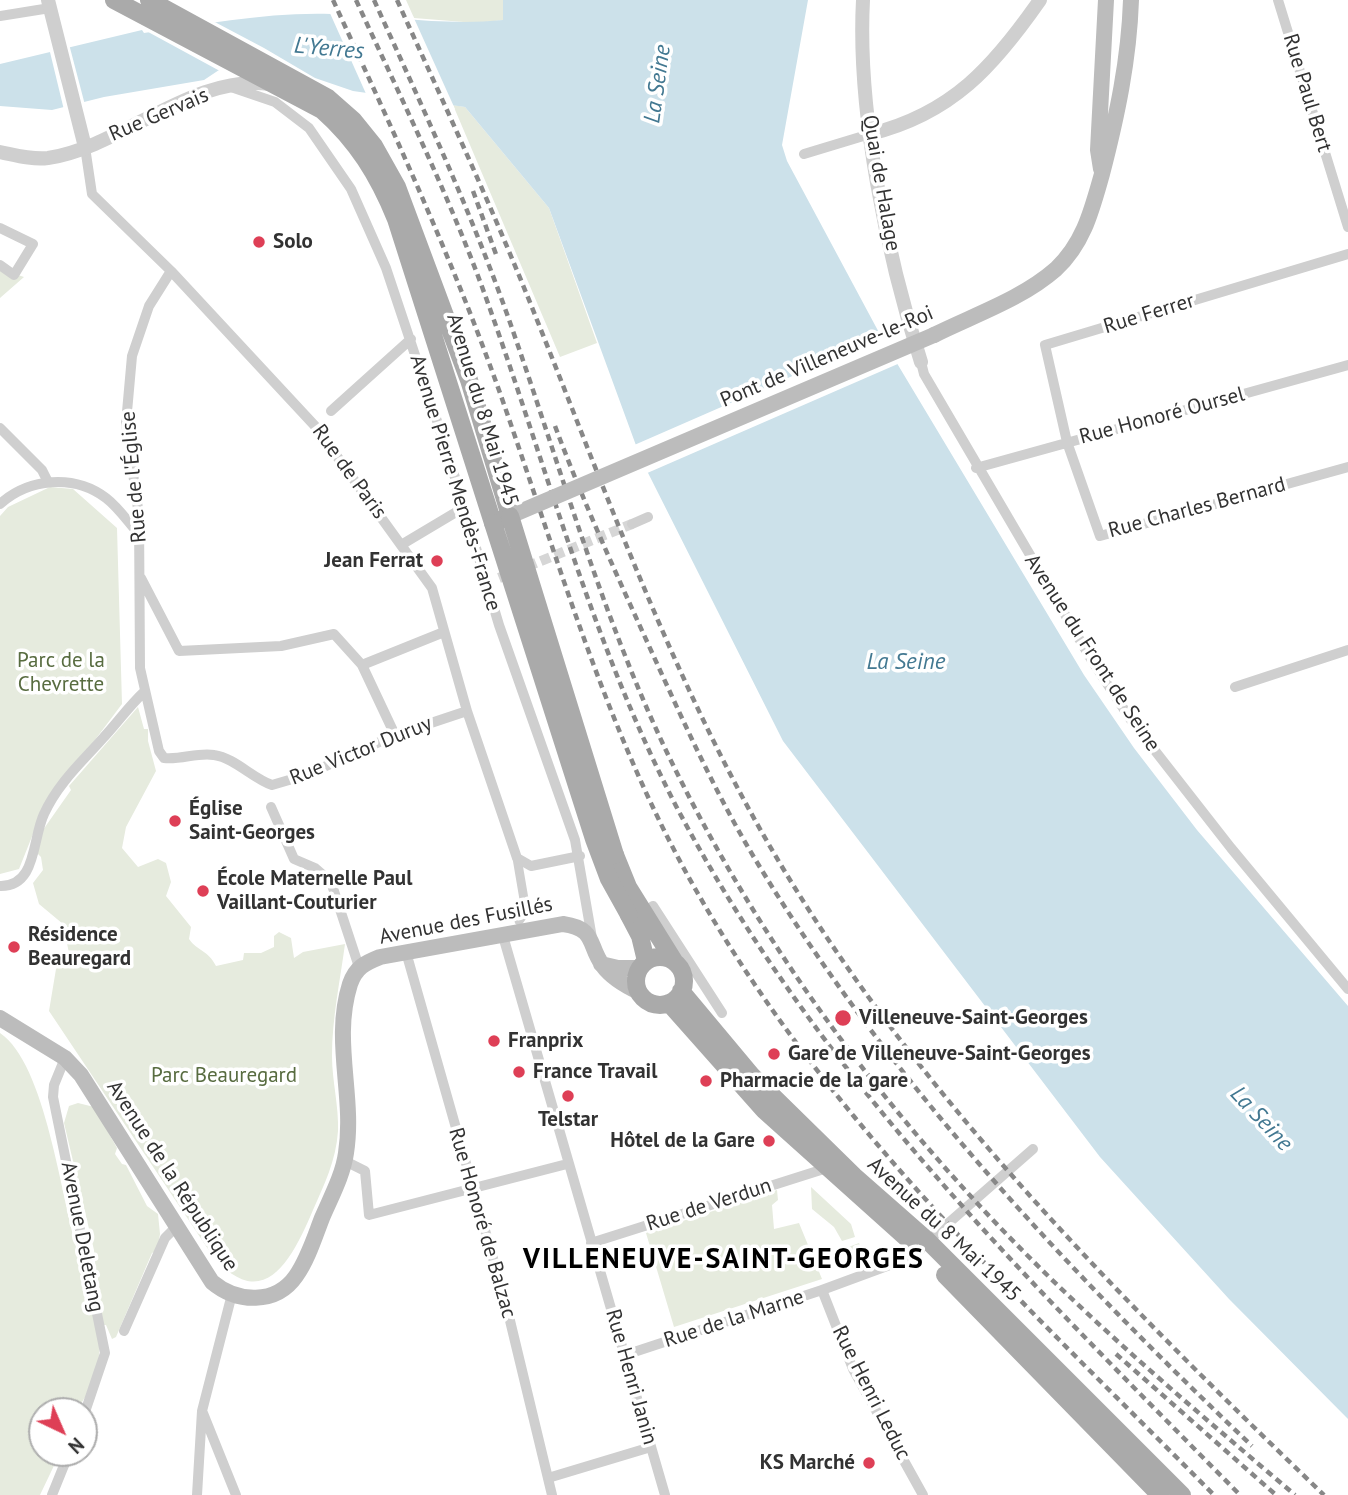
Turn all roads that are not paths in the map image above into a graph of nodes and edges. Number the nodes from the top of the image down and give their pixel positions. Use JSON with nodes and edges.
{"nodes":[{"id":1,"x":149,"y":0,"type":"edge"},
{"id":2,"x":863,"y":0,"type":"edge"},
{"id":3,"x":1041,"y":0,"type":"edge"},
{"id":4,"x":1105,"y":0,"type":"edge"},
{"id":5,"x":1131,"y":0,"type":"edge"},
{"id":6,"x":1278,"y":0,"type":"edge"},
{"id":7,"x":116,"y":1,"type":"edge"},
{"id":8,"x":50,"y":3,"type":"edge"},
{"id":9,"x":0,"y":16,"type":"edge"},
{"id":10,"x":283,"y":81,"type":"junction"},
{"id":11,"x":231,"y":88,"type":"junction"},
{"id":12,"x":870,"y":134,"type":"junction"},
{"id":13,"x":85,"y":147,"type":"junction"},
{"id":14,"x":0,"y":154,"type":"edge"},
{"id":15,"x":804,"y":154,"type":"dead end"},
{"id":16,"x":382,"y":170,"type":"junction"},
{"id":17,"x":1101,"y":175,"type":"junction"},
{"id":18,"x":1348,"y":227,"type":"edge"},
{"id":19,"x":0,"y":228,"type":"edge"},
{"id":20,"x":1348,"y":254,"type":"edge"},
{"id":21,"x":0,"y":265,"type":"edge"},
{"id":22,"x":171,"y":271,"type":"junction"},
{"id":23,"x":411,"y":339,"type":"junction"},
{"id":24,"x":920,"y":362,"type":"joint"},
{"id":25,"x":1348,"y":365,"type":"edge"},
{"id":26,"x":331,"y":411,"type":"dead end"},
{"id":27,"x":0,"y":428,"type":"edge"},
{"id":28,"x":1067,"y":442,"type":"junction"},
{"id":29,"x":1348,"y":467,"type":"edge"},
{"id":30,"x":976,"y":468,"type":"junction"},
{"id":31,"x":48,"y":482,"type":"junction"},
{"id":32,"x":0,"y":503,"type":"edge"},
{"id":33,"x":463,"y":508,"type":"junction"},
{"id":34,"x":510,"y":516,"type":"junction"},
{"id":35,"x":648,"y":517,"type":"dead end"},
{"id":36,"x":493,"y":523,"type":"junction"},
{"id":37,"x":632,"y":524,"type":"tunnel mouth"},
{"id":38,"x":139,"y":534,"type":"junction"},
{"id":39,"x":401,"y":545,"type":"junction"},
{"id":40,"x":141,"y":578,"type":"junction"},
{"id":41,"x":499,"y":578,"type":"tunnel mouth"},
{"id":42,"x":487,"y":582,"type":"junction"},
{"id":43,"x":444,"y":632,"type":"junction"},
{"id":44,"x":1348,"y":650,"type":"edge"},
{"id":45,"x":362,"y":665,"type":"junction"},
{"id":46,"x":1235,"y":687,"type":"dead end"},
{"id":47,"x":144,"y":692,"type":"junction"},
{"id":48,"x":467,"y":711,"type":"junction"},
{"id":49,"x":395,"y":735,"type":"junction"},
{"id":50,"x":271,"y":807,"type":"dead end"},
{"id":51,"x":580,"y":856,"type":"junction"},
{"id":52,"x":517,"y":858,"type":"junction"},
{"id":53,"x":0,"y":886,"type":"edge"},
{"id":54,"x":638,"y":912,"type":"junction"},
{"id":55,"x":519,"y":921,"type":"dead end"},
{"id":56,"x":587,"y":933,"type":"junction"},
{"id":57,"x":503,"y":936,"type":"junction"},
{"id":58,"x":406,"y":952,"type":"junction"},
{"id":59,"x":601,"y":964,"type":"junction"},
{"id":60,"x":643,"y":964,"type":"junction"},
{"id":61,"x":359,"y":967,"type":"junction"},
{"id":62,"x":681,"y":980,"type":"junction"},
{"id":63,"x":1348,"y":989,"type":"edge"},
{"id":64,"x":639,"y":992,"type":"junction"},
{"id":65,"x":722,"y":1013,"type":"dead end"},
{"id":66,"x":0,"y":1018,"type":"edge"},
{"id":67,"x":65,"y":1058,"type":"junction"},
{"id":68,"x":1033,"y":1149,"type":"dead end"},
{"id":69,"x":345,"y":1161,"type":"junction"},
{"id":70,"x":567,"y":1164,"type":"junction"},
{"id":71,"x":827,"y":1168,"type":"junction"},
{"id":72,"x":471,"y":1189,"type":"junction"},
{"id":73,"x":177,"y":1226,"type":"junction"},
{"id":74,"x":591,"y":1243,"type":"junction"},
{"id":75,"x":924,"y":1246,"type":"junction"},
{"id":76,"x":822,"y":1290,"type":"junction"},
{"id":77,"x":232,"y":1294,"type":"junction"},
{"id":78,"x":124,"y":1331,"type":"dead end"},
{"id":79,"x":625,"y":1355,"type":"junction"},
{"id":80,"x":90,"y":1397,"type":"edge"},
{"id":81,"x":202,"y":1410,"type":"junction"},
{"id":82,"x":651,"y":1447,"type":"junction"},
{"id":83,"x":63,"y":1467,"type":"edge"},
{"id":84,"x":548,"y":1478,"type":"junction"},
{"id":85,"x":52,"y":1495,"type":"edge"},
{"id":86,"x":197,"y":1495,"type":"edge"},
{"id":87,"x":236,"y":1495,"type":"edge"},
{"id":88,"x":552,"y":1495,"type":"edge"},
{"id":89,"x":665,"y":1495,"type":"edge"},
{"id":90,"x":923,"y":1495,"type":"edge"},
{"id":91,"x":1160,"y":1495,"type":"edge"},
{"id":92,"x":1182,"y":1495,"type":"edge"}],
"edges":[{"from":1,"to":10,"type":"main road","name":"Avenue du 8 Mai 1945"},
{"from":2,"to":12,"type":"street","name":"Quai de Halage"},
{"from":3,"to":12,"type":"street"},
{"from":4,"to":17,"type":"main road","name":"Pont de Villeneuve-le-Roi"},
{"from":5,"to":17,"type":"main road","name":"Pont de Villeneuve-le-Roi"},
{"from":6,"to":18,"type":"street","name":"Rue Paul Bert"},
{"from":7,"to":10,"type":"main road","name":"Avenue du 8 Mai 1945"},
{"from":8,"to":9,"type":"street"},
{"from":8,"to":13,"type":"street"},
{"from":10,"to":11,"type":"street","name":"Rue Gervais"},
{"from":10,"to":16,"type":"main road","name":"Avenue du 8 Mai 1945"},
{"from":11,"to":13,"type":"street","name":"Rue Gervais"},
{"from":11,"to":23,"type":"street","name":"Avenue Pierre Mendès-France"},
{"from":12,"to":15,"type":"street"},
{"from":12,"to":24,"type":"street","name":"Quai de Halage"},
{"from":13,"to":14,"type":"street","name":"Rue Gervais"},
{"from":13,"to":22,"type":"street","name":"Rue de Paris"},
{"from":16,"to":34,"type":"main road","name":"Avenue du 8 Mai 1945"},
{"from":16,"to":36,"type":"main road","name":"Avenue du 8 Mai 1945"},
{"from":17,"to":34,"type":"main road","name":"Pont de Villeneuve-le-Roi","bridge":true},
{"from":19,"to":21,"type":"street"},
{"from":20,"to":28,"type":"street","name":"Rue Ferrer"},
{"from":22,"to":38,"type":"street","name":"Rue de l'Église"},
{"from":22,"to":39,"type":"street","name":"Rue de Paris"},
{"from":23,"to":26,"type":"street"},
{"from":23,"to":33,"type":"street","name":"Avenue Pierre Mendès-France"},
{"from":24,"to":30,"type":"street","name":"Avenue du Front de Seine"},
{"from":25,"to":28,"type":"street","name":"Rue Honoré Oursel"},
{"from":27,"to":31,"type":"street"},
{"from":28,"to":29,"type":"street","name":"Rue Charles Bernard"},
{"from":28,"to":30,"type":"street","name":"Rue Honoré Oursel"},
{"from":30,"to":63,"type":"street","name":"Avenue du Front de Seine"},
{"from":31,"to":32,"type":"street"},
{"from":31,"to":38,"type":"street"},
{"from":33,"to":39,"type":"street"},
{"from":33,"to":42,"type":"street","name":"Avenue Pierre Mendès-France"},
{"from":34,"to":36,"type":"main road","bridge":true},
{"from":34,"to":54,"type":"main road","name":"Avenue du 8 Mai 1945","bridge":true},
{"from":35,"to":37,"type":"street"},
{"from":36,"to":54,"type":"main road","name":"Avenue du 8 Mai 1945","bridge":true},
{"from":38,"to":40,"type":"street","name":"Rue de l'Église"},
{"from":39,"to":43,"type":"street","name":"Rue de Paris"},
{"from":40,"to":45,"type":"street"},
{"from":40,"to":47,"type":"street","name":"Rue de l'Église"},
{"from":41,"to":42,"type":"street"},
{"from":42,"to":51,"type":"street","name":"Avenue Pierre Mendès-France"},
{"from":43,"to":45,"type":"street"},
{"from":43,"to":48,"type":"street","name":"Rue de Paris"},
{"from":44,"to":46,"type":"street"},
{"from":45,"to":49,"type":"street"},
{"from":47,"to":49,"type":"street","name":"Rue Victor Duruy"},
{"from":47,"to":53,"type":"street"},
{"from":48,"to":49,"type":"street","name":"Rue Victor Duruy"},
{"from":48,"to":52,"type":"street","name":"Rue de Paris"},
{"from":50,"to":61,"type":"street"},
{"from":51,"to":52,"type":"street"},
{"from":51,"to":56,"type":"street","name":"Avenue Pierre Mendès-France"},
{"from":52,"to":55,"type":"street","name":"Rue de Paris"},
{"from":54,"to":60,"type":"main road","name":"Avenue du 8 Mai 1945"},
{"from":54,"to":62,"type":"main road","name":"Avenue du 8 Mai 1945"},
{"from":56,"to":57,"type":"main road","name":"Avenue des Fusillés"},
{"from":56,"to":59,"type":"main road"},
{"from":57,"to":58,"type":"main road","name":"Avenue des Fusillés"},
{"from":57,"to":70,"type":"street","name":"Rue Henri Janin"},
{"from":58,"to":61,"type":"main road","name":"Avenue des Fusillés"},
{"from":58,"to":72,"type":"street","name":"Rue Honoré de Balzac"},
{"from":59,"to":60,"type":"main road"},
{"from":59,"to":64,"type":"main road"},
{"from":60,"to":62,"type":"main road"},
{"from":60,"to":64,"type":"main road","name":"Avenue du 8 Mai 1945"},
{"from":61,"to":69,"type":"main road","name":"Avenue de la République"},
{"from":62,"to":64,"type":"main road"},
{"from":62,"to":65,"type":"street","name":"Avenue du 8 Mai 1945"},
{"from":62,"to":71,"type":"main road","name":"Avenue du 8 Mai 1945"},
{"from":62,"to":75,"type":"main road","name":"Avenue du 8 Mai 1945"},
{"from":66,"to":67,"type":"main road","name":"Avenue de la République"},
{"from":67,"to":73,"type":"main road","name":"Avenue de la République"},
{"from":67,"to":80,"type":"street","name":"Avenue Deletang"},
{"from":68,"to":75,"type":"street","name":"Rue de la Marne"},
{"from":69,"to":72,"type":"street"},
{"from":69,"to":77,"type":"main road","name":"Avenue de la République"},
{"from":70,"to":72,"type":"street"},
{"from":70,"to":74,"type":"street","name":"Rue Henri Janin"},
{"from":71,"to":74,"type":"street","name":"Rue de Verdun"},
{"from":71,"to":75,"type":"main road","name":"Avenue du 8 Mai 1945"},
{"from":72,"to":84,"type":"street","name":"Rue Honoré de Balzac"},
{"from":73,"to":77,"type":"main road","name":"Avenue de la République"},
{"from":73,"to":78,"type":"street"},
{"from":74,"to":79,"type":"street","name":"Rue Henri Janin"},
{"from":75,"to":76,"type":"street","name":"Rue de la Marne"},
{"from":75,"to":91,"type":"main road","name":"Avenue du 8 Mai 1945"},
{"from":75,"to":92,"type":"main road","name":"Avenue du 8 Mai 1945"},
{"from":76,"to":79,"type":"street","name":"Rue de la Marne"},
{"from":76,"to":90,"type":"street","name":"Rue Henri Leduc"},
{"from":77,"to":81,"type":"street"},
{"from":79,"to":82,"type":"street","name":"Rue Henri Janin"},
{"from":81,"to":86,"type":"street"},
{"from":81,"to":87,"type":"street"},
{"from":82,"to":84,"type":"street"},
{"from":82,"to":89,"type":"street","name":"Rue Henri Janin"},
{"from":83,"to":85,"type":"street"},
{"from":84,"to":88,"type":"street","name":"Rue Honoré de Balzac"}]}
